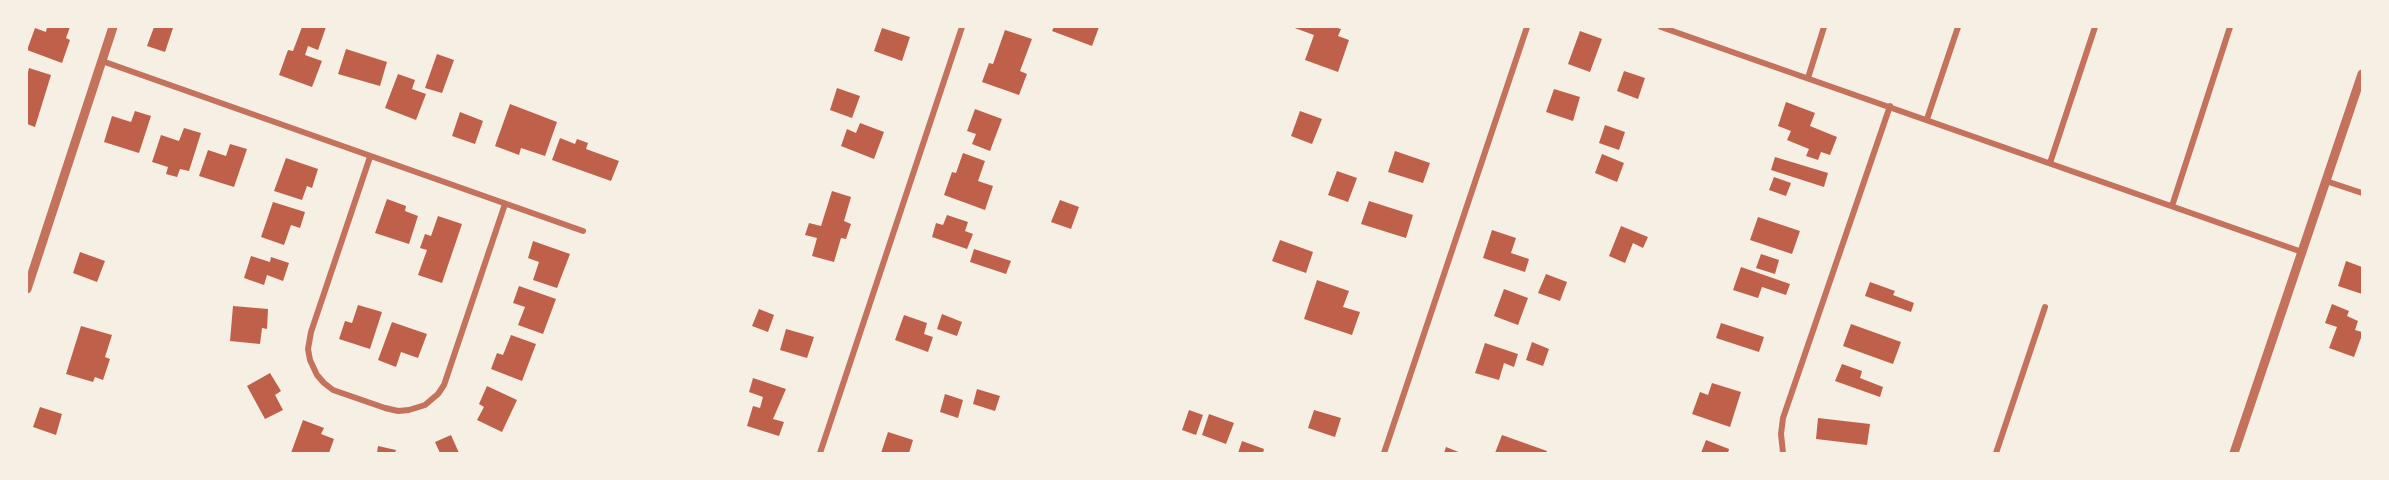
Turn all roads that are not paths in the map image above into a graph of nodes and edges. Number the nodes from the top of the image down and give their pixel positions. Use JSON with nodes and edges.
{"nodes":[{"id":1,"x":113,"y":27,"type":"edge"},
{"id":2,"x":962,"y":27,"type":"edge"},
{"id":3,"x":1527,"y":27,"type":"edge"},
{"id":4,"x":1661,"y":27,"type":"edge"},
{"id":5,"x":1824,"y":27,"type":"edge"},
{"id":6,"x":1958,"y":27,"type":"edge"},
{"id":7,"x":2096,"y":27,"type":"edge"},
{"id":8,"x":2230,"y":27,"type":"edge"},
{"id":9,"x":102,"y":61,"type":"junction"},
{"id":10,"x":2362,"y":74,"type":"edge"},
{"id":11,"x":1808,"y":78,"type":"junction"},
{"id":12,"x":1890,"y":106,"type":"junction"},
{"id":13,"x":1928,"y":119,"type":"junction"},
{"id":14,"x":370,"y":157,"type":"junction"},
{"id":15,"x":2050,"y":163,"type":"junction"},
{"id":16,"x":2326,"y":181,"type":"junction"},
{"id":17,"x":2362,"y":193,"type":"edge"},
{"id":18,"x":505,"y":204,"type":"junction"},
{"id":19,"x":2172,"y":206,"type":"junction"},
{"id":20,"x":583,"y":231,"type":"dead end"},
{"id":21,"x":2302,"y":252,"type":"junction"},
{"id":22,"x":27,"y":289,"type":"edge"},
{"id":23,"x":2045,"y":307,"type":"dead end"},
{"id":24,"x":820,"y":453,"type":"edge"},
{"id":25,"x":1384,"y":453,"type":"edge"},
{"id":26,"x":1783,"y":453,"type":"edge"},
{"id":27,"x":1996,"y":453,"type":"edge"},
{"id":28,"x":2234,"y":453,"type":"edge"}],
"edges":[{"from":1,"to":9,"type":"street"},
{"from":2,"to":24,"type":"street"},
{"from":3,"to":25,"type":"street"},
{"from":4,"to":11,"type":"street"},
{"from":5,"to":11,"type":"street"},
{"from":6,"to":13,"type":"street"},
{"from":7,"to":15,"type":"street"},
{"from":8,"to":19,"type":"street"},
{"from":9,"to":14,"type":"street"},
{"from":9,"to":22,"type":"street"},
{"from":10,"to":16,"type":"street"},
{"from":11,"to":12,"type":"street"},
{"from":12,"to":13,"type":"street"},
{"from":12,"to":26,"type":"street"},
{"from":13,"to":15,"type":"street"},
{"from":14,"to":18,"type":"street"},
{"from":14,"to":18,"type":"street"},
{"from":15,"to":19,"type":"street"},
{"from":16,"to":17,"type":"street"},
{"from":16,"to":21,"type":"street"},
{"from":18,"to":20,"type":"street"},
{"from":19,"to":21,"type":"street"},
{"from":21,"to":28,"type":"street"},
{"from":23,"to":27,"type":"street"}]}
